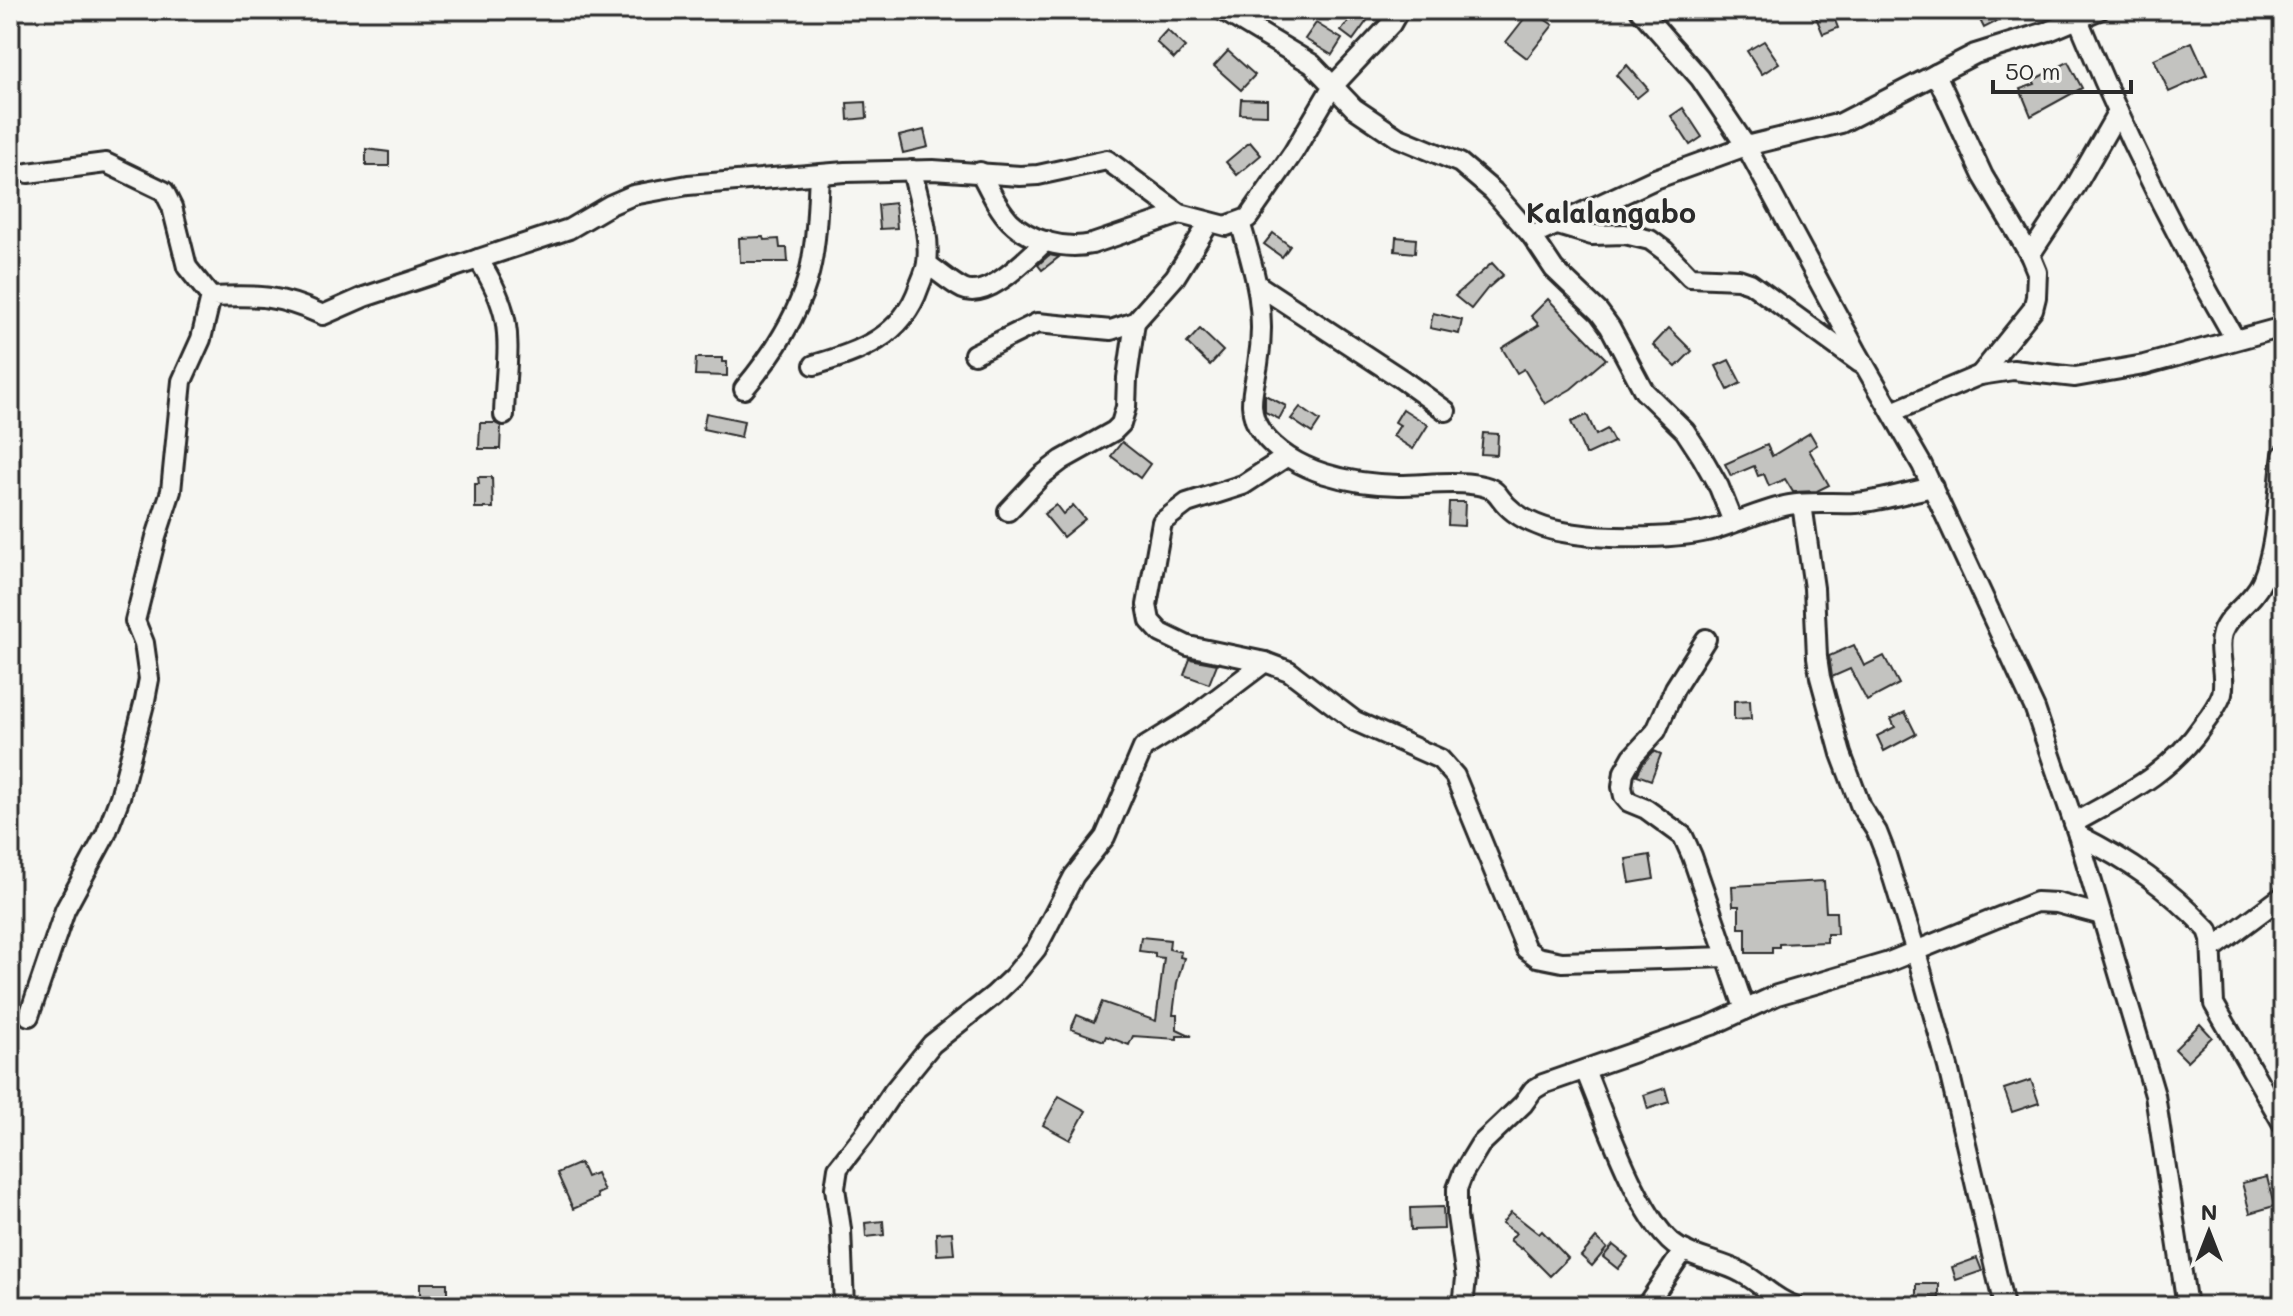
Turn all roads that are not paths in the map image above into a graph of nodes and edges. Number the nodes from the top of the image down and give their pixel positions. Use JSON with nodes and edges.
{"nodes":[{"id":1,"x":1222,"y":10,"type":"edge"},
{"id":2,"x":1399,"y":10,"type":"edge"},
{"id":3,"x":1640,"y":10,"type":"edge"},
{"id":4,"x":2099,"y":10,"type":"edge"},
{"id":5,"x":2078,"y":19,"type":"junction"},
{"id":6,"x":1936,"y":74,"type":"junction"},
{"id":7,"x":1332,"y":87,"type":"junction"},
{"id":8,"x":2118,"y":112,"type":"junction"},
{"id":9,"x":1746,"y":146,"type":"junction"},
{"id":10,"x":912,"y":170,"type":"junction"},
{"id":11,"x":980,"y":172,"type":"junction"},
{"id":12,"x":28,"y":173,"type":"dead end"},
{"id":13,"x":819,"y":175,"type":"junction"},
{"id":14,"x":1180,"y":214,"type":"junction"},
{"id":15,"x":1240,"y":222,"type":"junction"},
{"id":16,"x":1209,"y":223,"type":"junction"},
{"id":17,"x":1558,"y":225,"type":"junction"},
{"id":18,"x":1532,"y":236,"type":"junction"},
{"id":19,"x":1046,"y":241,"type":"junction"},
{"id":20,"x":2030,"y":255,"type":"junction"},
{"id":21,"x":478,"y":259,"type":"junction"},
{"id":22,"x":927,"y":264,"type":"junction"},
{"id":23,"x":1258,"y":285,"type":"junction"},
{"id":24,"x":211,"y":297,"type":"junction"},
{"id":25,"x":1135,"y":322,"type":"junction"},
{"id":26,"x":2283,"y":327,"type":"edge"},
{"id":27,"x":2235,"y":339,"type":"junction"},
{"id":28,"x":974,"y":354,"type":"dead end"},
{"id":29,"x":814,"y":365,"type":"dead end"},
{"id":30,"x":1866,"y":367,"type":"junction"},
{"id":31,"x":1980,"y":375,"type":"junction"},
{"id":32,"x":744,"y":389,"type":"dead end"},
{"id":33,"x":1446,"y":411,"type":"dead end"},
{"id":34,"x":1892,"y":412,"type":"junction"},
{"id":35,"x":504,"y":415,"type":"dead end"},
{"id":36,"x":2283,"y":455,"type":"edge"},
{"id":37,"x":1286,"y":457,"type":"junction"},
{"id":38,"x":1933,"y":487,"type":"junction"},
{"id":39,"x":1802,"y":504,"type":"junction"},
{"id":40,"x":1008,"y":511,"type":"dead end"},
{"id":41,"x":1733,"y":522,"type":"junction"},
{"id":42,"x":1706,"y":639,"type":"dead end"},
{"id":43,"x":1265,"y":662,"type":"junction"},
{"id":44,"x":2076,"y":829,"type":"junction"},
{"id":45,"x":2283,"y":896,"type":"edge"},
{"id":46,"x":2102,"y":915,"type":"junction"},
{"id":47,"x":2212,"y":949,"type":"junction"},
{"id":48,"x":1916,"y":952,"type":"junction"},
{"id":49,"x":1727,"y":957,"type":"junction"},
{"id":50,"x":1745,"y":1010,"type":"junction"},
{"id":51,"x":29,"y":1016,"type":"dead end"},
{"id":52,"x":1585,"y":1070,"type":"junction"},
{"id":53,"x":2283,"y":1124,"type":"edge"},
{"id":54,"x":1684,"y":1250,"type":"junction"},
{"id":55,"x":844,"y":1306,"type":"edge"},
{"id":56,"x":1463,"y":1306,"type":"edge"},
{"id":57,"x":1646,"y":1306,"type":"edge"},
{"id":58,"x":1794,"y":1306,"type":"edge"},
{"id":59,"x":2004,"y":1306,"type":"edge"},
{"id":60,"x":2187,"y":1306,"type":"edge"}],
"edges":[{"from":1,"to":7,"type":"street"},
{"from":2,"to":7,"type":"street"},
{"from":3,"to":9,"type":"street"},
{"from":4,"to":5,"type":"street"},
{"from":5,"to":6,"type":"street"},
{"from":5,"to":8,"type":"street"},
{"from":6,"to":9,"type":"street"},
{"from":6,"to":20,"type":"street"},
{"from":7,"to":15,"type":"street"},
{"from":7,"to":18,"type":"street"},
{"from":8,"to":20,"type":"street"},
{"from":8,"to":27,"type":"street"},
{"from":9,"to":17,"type":"street"},
{"from":9,"to":30,"type":"street"},
{"from":10,"to":11,"type":"street"},
{"from":10,"to":13,"type":"street"},
{"from":10,"to":22,"type":"street"},
{"from":11,"to":14,"type":"street"},
{"from":11,"to":19,"type":"street"},
{"from":12,"to":24,"type":"street"},
{"from":13,"to":21,"type":"street"},
{"from":13,"to":32,"type":"street"},
{"from":14,"to":16,"type":"street"},
{"from":14,"to":19,"type":"street"},
{"from":15,"to":16,"type":"street"},
{"from":15,"to":23,"type":"street"},
{"from":16,"to":25,"type":"street"},
{"from":17,"to":18,"type":"street"},
{"from":17,"to":30,"type":"street"},
{"from":18,"to":41,"type":"street"},
{"from":19,"to":22,"type":"street"},
{"from":20,"to":31,"type":"street"},
{"from":21,"to":24,"type":"street"},
{"from":21,"to":35,"type":"street"},
{"from":22,"to":29,"type":"street"},
{"from":23,"to":33,"type":"street"},
{"from":23,"to":37,"type":"street"},
{"from":24,"to":51,"type":"street"},
{"from":25,"to":28,"type":"street"},
{"from":25,"to":40,"type":"street"},
{"from":26,"to":27,"type":"street"},
{"from":27,"to":31,"type":"street"},
{"from":30,"to":34,"type":"street"},
{"from":31,"to":34,"type":"street"},
{"from":34,"to":38,"type":"street"},
{"from":36,"to":44,"type":"street"},
{"from":37,"to":41,"type":"street"},
{"from":37,"to":43,"type":"street"},
{"from":38,"to":39,"type":"street"},
{"from":38,"to":44,"type":"street"},
{"from":39,"to":41,"type":"street"},
{"from":39,"to":48,"type":"street"},
{"from":42,"to":49,"type":"street"},
{"from":43,"to":49,"type":"street"},
{"from":43,"to":55,"type":"street"},
{"from":44,"to":46,"type":"street"},
{"from":44,"to":47,"type":"street"},
{"from":45,"to":47,"type":"street"},
{"from":46,"to":48,"type":"street"},
{"from":46,"to":60,"type":"street"},
{"from":47,"to":53,"type":"street"},
{"from":48,"to":50,"type":"street"},
{"from":48,"to":59,"type":"street"},
{"from":49,"to":50,"type":"street"},
{"from":50,"to":52,"type":"street"},
{"from":52,"to":54,"type":"street"},
{"from":52,"to":56,"type":"street"},
{"from":54,"to":57,"type":"street"},
{"from":54,"to":58,"type":"street"}]}
